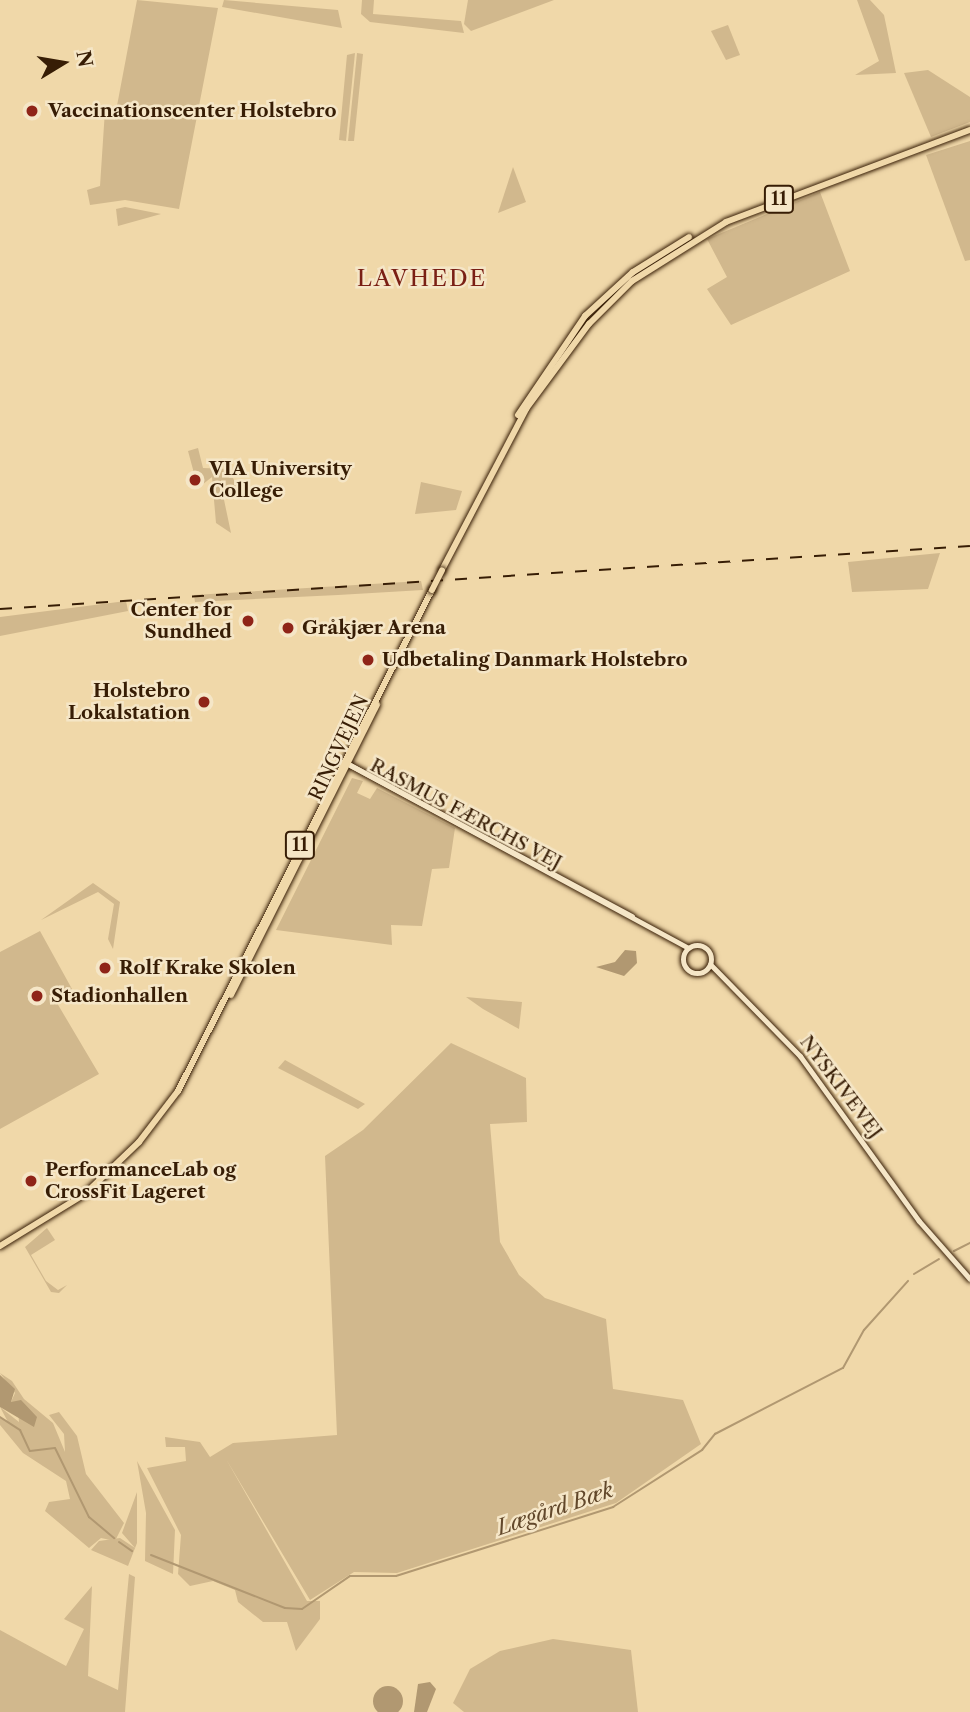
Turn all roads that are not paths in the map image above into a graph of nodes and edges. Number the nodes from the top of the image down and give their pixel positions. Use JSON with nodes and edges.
{"nodes":[{"id":1,"x":970,"y":127,"type":"edge"},
{"id":2,"x":509,"y":436,"type":"junction"},
{"id":3,"x":391,"y":671,"type":"junction"},
{"id":4,"x":350,"y":765,"type":"junction"},
{"id":5,"x":686,"y":951,"type":"junction"},
{"id":6,"x":708,"y":967,"type":"junction"},
{"id":7,"x":214,"y":1023,"type":"junction"},
{"id":8,"x":0,"y":1246,"type":"edge"},
{"id":9,"x":970,"y":1279,"type":"edge"}],
"edges":[{"from":1,"to":2,"type":"main road","name":"RINGVEJEN","number":"11"},
{"from":1,"to":2,"type":"main road","name":"RINGVEJEN","number":"11"},
{"from":2,"to":3,"type":"main road","name":"RINGVEJEN","number":"11","bridge":true},
{"from":3,"to":4,"type":"main road","name":"RINGVEJEN","number":"11"},
{"from":3,"to":7,"type":"main road","name":"RINGVEJEN","number":"11"},
{"from":4,"to":5,"type":"main road","name":"RASMUS FÆRCHS VEJ"},
{"from":4,"to":7,"type":"main road","name":"RINGVEJEN","number":"11"},
{"from":5,"to":6,"type":"main road"},
{"from":5,"to":6,"type":"main road"},
{"from":6,"to":9,"type":"main road","name":"NYSKIVEVEJ"},
{"from":7,"to":8,"type":"main road","name":"RINGVEJEN","number":"11"}]}
